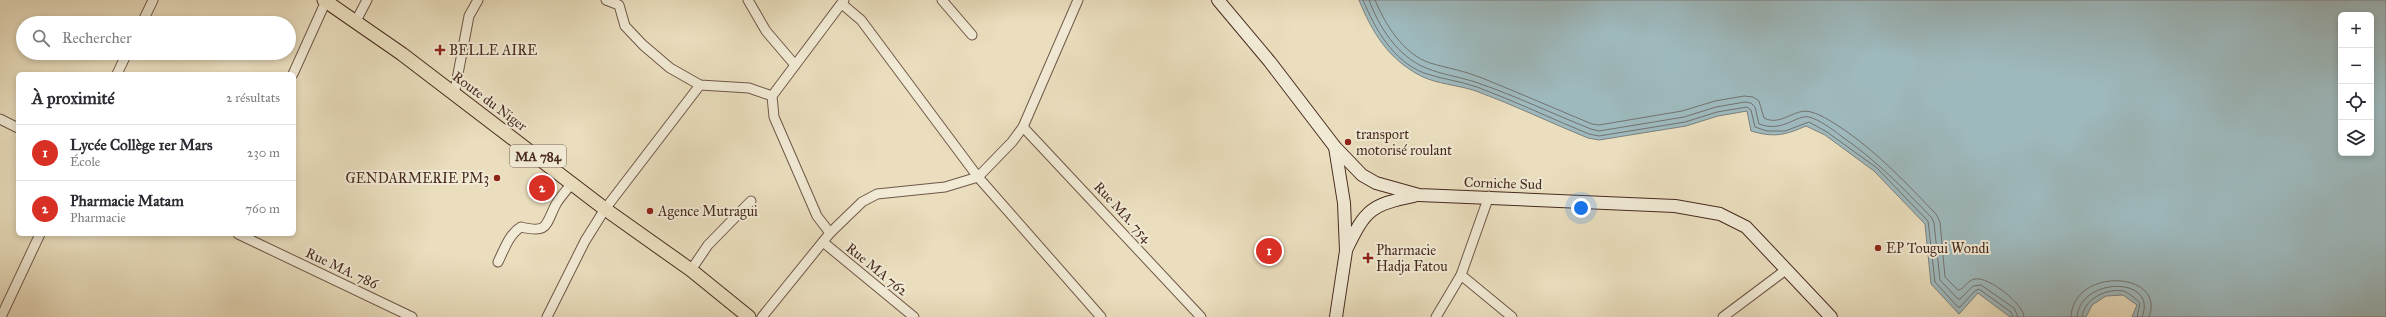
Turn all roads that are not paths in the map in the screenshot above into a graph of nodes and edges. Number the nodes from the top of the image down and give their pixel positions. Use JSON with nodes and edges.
{"nodes":[{"id":1,"x":153,"y":0,"type":"edge"},
{"id":2,"x":366,"y":0,"type":"edge"},
{"id":3,"x":478,"y":0,"type":"edge"},
{"id":4,"x":606,"y":0,"type":"edge"},
{"id":5,"x":748,"y":0,"type":"edge"},
{"id":6,"x":942,"y":0,"type":"edge"},
{"id":7,"x":1078,"y":0,"type":"edge"},
{"id":8,"x":1218,"y":0,"type":"edge"},
{"id":9,"x":325,"y":1,"type":"edge"},
{"id":10,"x":620,"y":2,"type":"edge"},
{"id":11,"x":843,"y":2,"type":"edge"},
{"id":12,"x":145,"y":16,"type":"edge"},
{"id":13,"x":356,"y":21,"type":"junction"},
{"id":14,"x":972,"y":36,"type":"dead end"},
{"id":15,"x":124,"y":60,"type":"edge"},
{"id":16,"x":795,"y":65,"type":"junction"},
{"id":17,"x":118,"y":72,"type":"edge"},
{"id":18,"x":294,"y":72,"type":"edge"},
{"id":19,"x":700,"y":85,"type":"junction"},
{"id":20,"x":454,"y":95,"type":"junction"},
{"id":21,"x":772,"y":96,"type":"junction"},
{"id":22,"x":0,"y":119,"type":"edge"},
{"id":23,"x":1023,"y":126,"type":"junction"},
{"id":24,"x":16,"y":127,"type":"edge"},
{"id":25,"x":1335,"y":147,"type":"junction"},
{"id":26,"x":978,"y":177,"type":"junction"},
{"id":27,"x":572,"y":183,"type":"junction"},
{"id":28,"x":1419,"y":195,"type":"junction"},
{"id":29,"x":1489,"y":196,"type":"junction"},
{"id":30,"x":751,"y":201,"type":"dead end"},
{"id":31,"x":605,"y":209,"type":"junction"},
{"id":32,"x":830,"y":232,"type":"junction"},
{"id":33,"x":39,"y":236,"type":"edge"},
{"id":34,"x":242,"y":236,"type":"edge"},
{"id":35,"x":823,"y":242,"type":"junction"},
{"id":36,"x":1346,"y":251,"type":"junction"},
{"id":37,"x":498,"y":262,"type":"dead end"},
{"id":38,"x":1787,"y":269,"type":"junction"},
{"id":39,"x":691,"y":270,"type":"junction"},
{"id":40,"x":1461,"y":275,"type":"junction"},
{"id":41,"x":4,"y":302,"type":"edge"},
{"id":42,"x":1098,"y":316,"type":"edge"},
{"id":43,"x":1,"y":317,"type":"edge"},
{"id":44,"x":412,"y":317,"type":"edge"},
{"id":45,"x":548,"y":317,"type":"edge"},
{"id":46,"x":749,"y":317,"type":"edge"},
{"id":47,"x":762,"y":317,"type":"edge"},
{"id":48,"x":914,"y":317,"type":"edge"},
{"id":49,"x":1201,"y":317,"type":"edge"},
{"id":50,"x":1336,"y":317,"type":"edge"},
{"id":51,"x":1436,"y":317,"type":"edge"},
{"id":52,"x":1512,"y":317,"type":"edge"},
{"id":53,"x":1723,"y":317,"type":"edge"},
{"id":54,"x":1831,"y":317,"type":"edge"}],
"edges":[{"from":1,"to":12,"type":"street"},
{"from":2,"to":13,"type":"street"},
{"from":3,"to":20,"type":"street"},
{"from":4,"to":10,"type":"street"},
{"from":5,"to":16,"type":"street"},
{"from":6,"to":14,"type":"street"},
{"from":7,"to":23,"type":"street"},
{"from":8,"to":25,"type":"main road","name":"Corniche Sud"},
{"from":9,"to":13,"type":"main road","name":"Route du Niger","number":"MA 784"},
{"from":9,"to":18,"type":"street"},
{"from":10,"to":19,"type":"street"},
{"from":11,"to":16,"type":"street"},
{"from":11,"to":26,"type":"street"},
{"from":13,"to":20,"type":"main road","name":"Route du Niger","number":"MA 784"},
{"from":15,"to":17,"type":"street"},
{"from":16,"to":21,"type":"street"},
{"from":19,"to":21,"type":"street"},
{"from":19,"to":31,"type":"street"},
{"from":20,"to":27,"type":"main road","name":"Route du Niger","number":"MA 784"},
{"from":21,"to":32,"type":"street"},
{"from":22,"to":24,"type":"street"},
{"from":23,"to":26,"type":"street"},
{"from":23,"to":49,"type":"street","name":"Rue MA. 754"},
{"from":25,"to":28,"type":"main road","name":"Corniche Sud"},
{"from":25,"to":36,"type":"main road"},
{"from":26,"to":32,"type":"street"},
{"from":26,"to":42,"type":"street"},
{"from":27,"to":31,"type":"main road","name":"Route du Niger","number":"MA 784"},
{"from":27,"to":37,"type":"street"},
{"from":28,"to":29,"type":"main road","name":"Corniche Sud"},
{"from":28,"to":36,"type":"main road"},
{"from":29,"to":38,"type":"main road","name":"Corniche Sud"},
{"from":29,"to":40,"type":"street"},
{"from":30,"to":39,"type":"street"},
{"from":31,"to":39,"type":"main road","name":"Route du Niger","number":"MA 784"},
{"from":31,"to":45,"type":"street"},
{"from":32,"to":35,"type":"street"},
{"from":33,"to":41,"type":"street"},
{"from":34,"to":44,"type":"street","name":"Rue MA. 786"},
{"from":35,"to":47,"type":"street"},
{"from":35,"to":48,"type":"street","name":"Rue MA 762"},
{"from":36,"to":50,"type":"main road"},
{"from":38,"to":53,"type":"street"},
{"from":38,"to":54,"type":"main road","name":"Corniche Sud"},
{"from":39,"to":46,"type":"main road","name":"Route du Niger","number":"MA 784"},
{"from":40,"to":51,"type":"street"},
{"from":40,"to":52,"type":"street"},
{"from":41,"to":43,"type":"street"}]}
